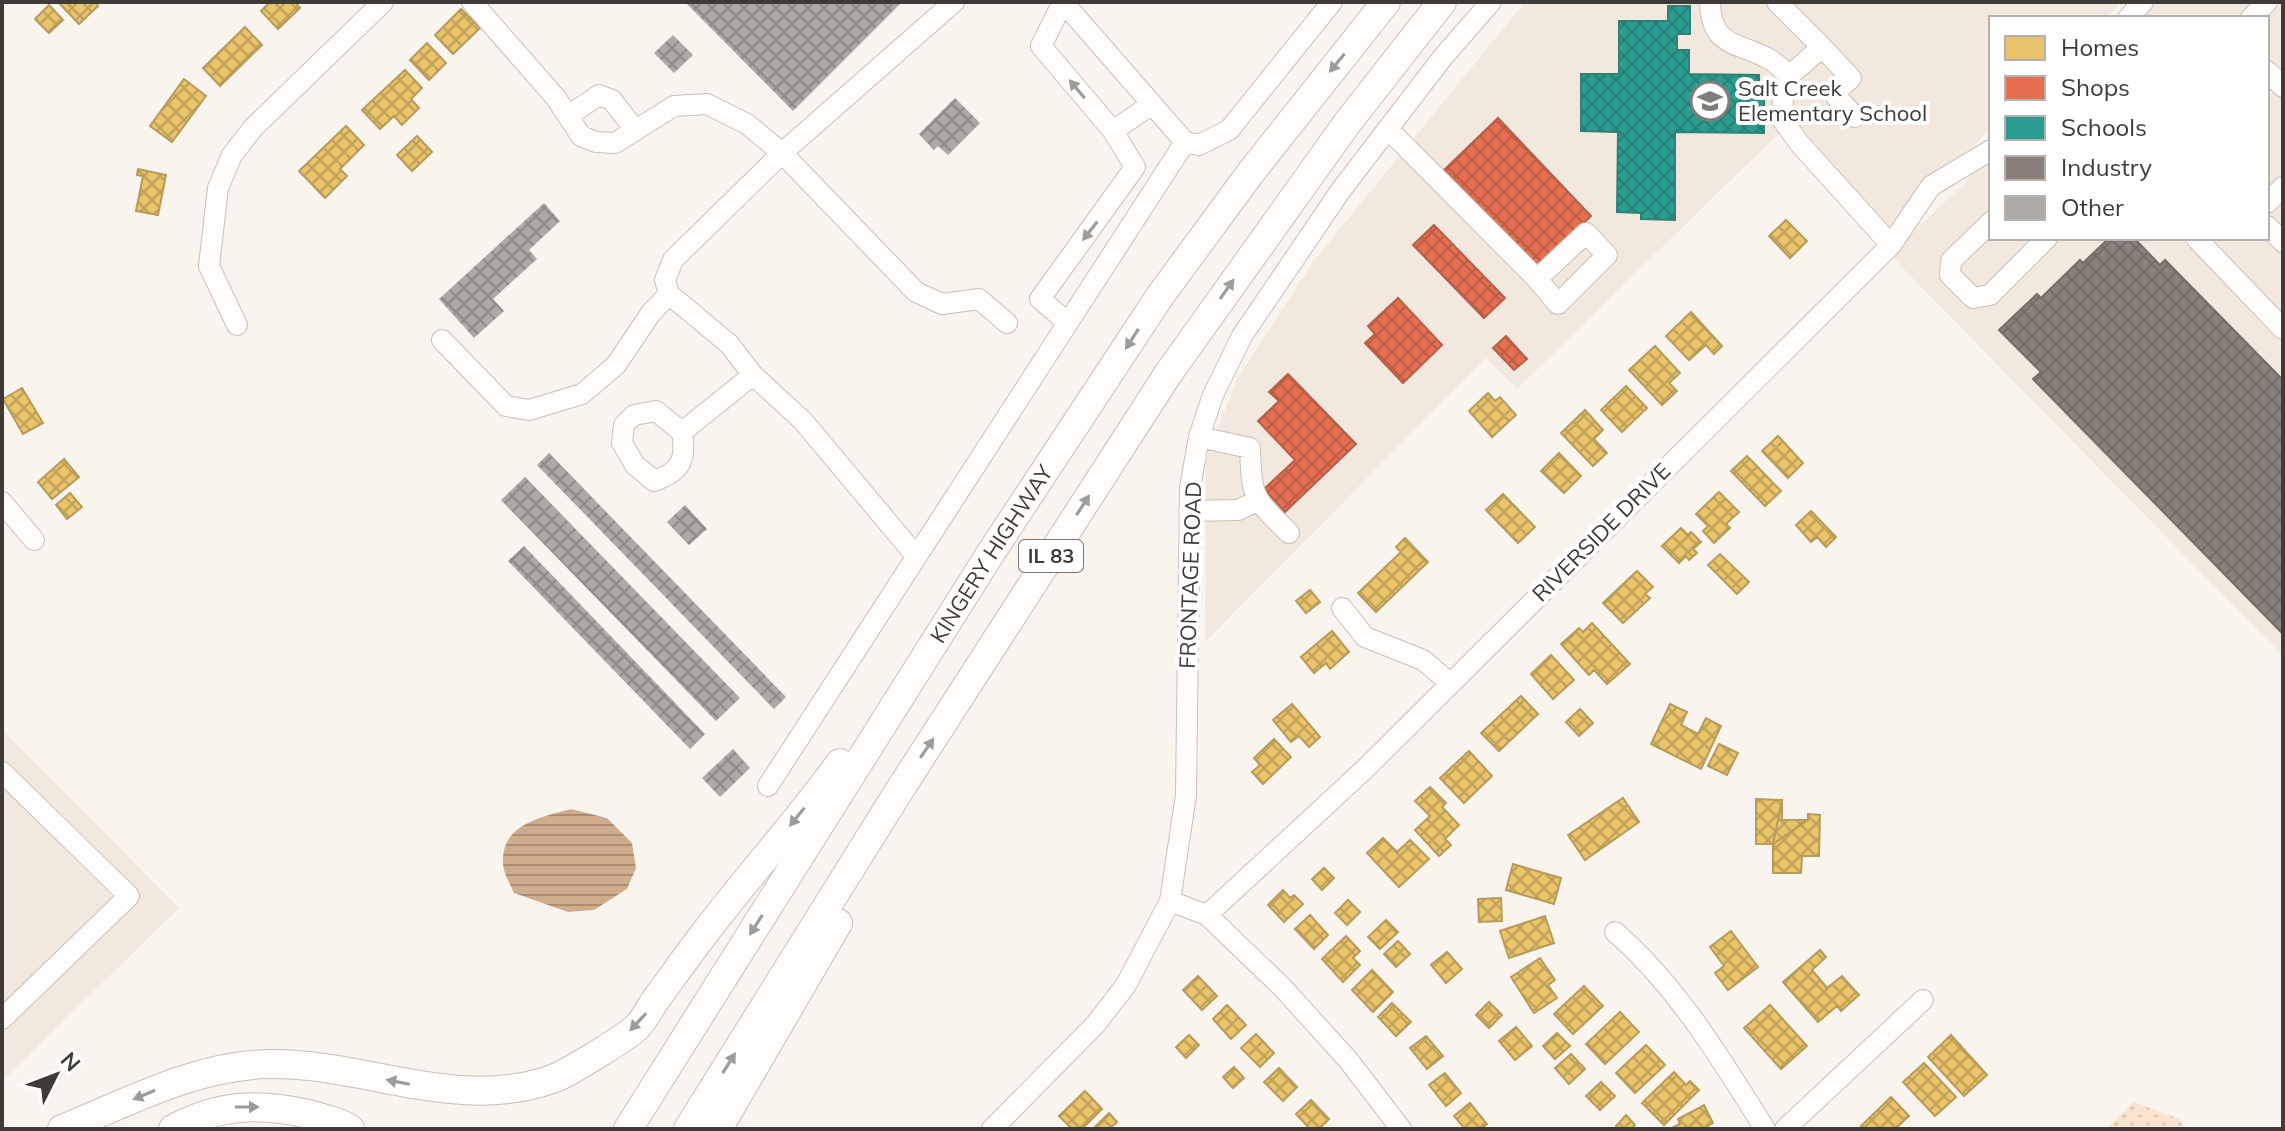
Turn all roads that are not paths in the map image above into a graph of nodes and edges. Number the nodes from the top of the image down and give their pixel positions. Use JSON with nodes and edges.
{"nodes":[{"id":1,"x":383,"y":2,"type":"edge"},
{"id":2,"x":472,"y":2,"type":"edge"},
{"id":3,"x":954,"y":2,"type":"edge"},
{"id":4,"x":1063,"y":2,"type":"edge"},
{"id":5,"x":1332,"y":2,"type":"edge"},
{"id":6,"x":1386,"y":2,"type":"edge"},
{"id":7,"x":1442,"y":2,"type":"edge"},
{"id":8,"x":1491,"y":2,"type":"edge"},
{"id":9,"x":1710,"y":2,"type":"edge"},
{"id":10,"x":1777,"y":2,"type":"edge"},
{"id":11,"x":1822,"y":47,"type":"junction"},
{"id":12,"x":1789,"y":76,"type":"junction"},
{"id":13,"x":1152,"y":104,"type":"junction"},
{"id":14,"x":568,"y":116,"type":"junction"},
{"id":15,"x":1855,"y":117,"type":"dead end"},
{"id":16,"x":1388,"y":129,"type":"junction"},
{"id":17,"x":635,"y":130,"type":"junction"},
{"id":18,"x":1113,"y":131,"type":"junction"},
{"id":19,"x":1185,"y":142,"type":"junction"},
{"id":20,"x":1989,"y":151,"type":"edge"},
{"id":21,"x":782,"y":153,"type":"junction"},
{"id":22,"x":1989,"y":224,"type":"edge"},
{"id":23,"x":2045,"y":240,"type":"edge"},
{"id":24,"x":2198,"y":240,"type":"edge"},
{"id":25,"x":1891,"y":245,"type":"junction"},
{"id":26,"x":1537,"y":279,"type":"dead end"},
{"id":27,"x":669,"y":294,"type":"junction"},
{"id":28,"x":1007,"y":323,"type":"dead end"},
{"id":29,"x":1068,"y":323,"type":"junction"},
{"id":30,"x":237,"y":325,"type":"dead end"},
{"id":31,"x":2283,"y":329,"type":"edge"},
{"id":32,"x":442,"y":340,"type":"dead end"},
{"id":33,"x":753,"y":375,"type":"junction"},
{"id":34,"x":682,"y":432,"type":"dead end"},
{"id":35,"x":1199,"y":437,"type":"junction"},
{"id":36,"x":1257,"y":501,"type":"junction"},
{"id":37,"x":2,"y":502,"type":"edge"},
{"id":38,"x":1189,"y":511,"type":"junction"},
{"id":39,"x":1289,"y":533,"type":"dead end"},
{"id":40,"x":34,"y":540,"type":"dead end"},
{"id":41,"x":992,"y":551,"type":"junction"},
{"id":42,"x":916,"y":556,"type":"junction"},
{"id":43,"x":1342,"y":608,"type":"dead end"},
{"id":44,"x":1450,"y":683,"type":"junction"},
{"id":45,"x":2,"y":772,"type":"edge"},
{"id":46,"x":768,"y":786,"type":"dead end"},
{"id":47,"x":899,"y":791,"type":"junction"},
{"id":48,"x":1170,"y":901,"type":"junction"},
{"id":49,"x":1207,"y":915,"type":"junction"},
{"id":50,"x":1615,"y":932,"type":"dead end"},
{"id":51,"x":1923,"y":1000,"type":"dead end"},
{"id":52,"x":2,"y":1019,"type":"edge"},
{"id":53,"x":62,"y":1129,"type":"edge"},
{"id":54,"x":173,"y":1129,"type":"edge"},
{"id":55,"x":350,"y":1129,"type":"edge"},
{"id":56,"x":628,"y":1129,"type":"edge"},
{"id":57,"x":688,"y":1129,"type":"edge"},
{"id":58,"x":718,"y":1129,"type":"edge"},
{"id":59,"x":992,"y":1129,"type":"edge"},
{"id":60,"x":1401,"y":1129,"type":"edge"},
{"id":61,"x":1765,"y":1129,"type":"edge"},
{"id":62,"x":1785,"y":1129,"type":"edge"}],
"edges":[{"from":1,"to":30,"type":"street"},
{"from":2,"to":14,"type":"street"},
{"from":3,"to":21,"type":"street"},
{"from":4,"to":13,"type":"street"},
{"from":18,"to":4,"type":"street","one_way":true},
{"from":5,"to":19,"type":"street"},
{"from":6,"to":41,"type":"highway","name":"KINGERY HIGHWAY","number":"IL 83","one_way":true},
{"from":47,"to":7,"type":"highway","number":"IL 83","one_way":true},
{"from":8,"to":16,"type":"street","name":"FRONTAGE ROAD"},
{"from":9,"to":12,"type":"street"},
{"from":10,"to":11,"type":"street"},
{"from":11,"to":12,"type":"street"},
{"from":11,"to":15,"type":"street"},
{"from":12,"to":25,"type":"street"},
{"from":13,"to":18,"type":"street"},
{"from":13,"to":19,"type":"street"},
{"from":14,"to":17,"type":"street"},
{"from":14,"to":17,"type":"street"},
{"from":16,"to":26,"type":"street"},
{"from":16,"to":35,"type":"street","name":"FRONTAGE ROAD"},
{"from":17,"to":21,"type":"street"},
{"from":18,"to":29,"type":"street","one_way":true},
{"from":19,"to":29,"type":"street"},
{"from":20,"to":25,"type":"street","name":"RIVERSIDE DRIVE"},
{"from":21,"to":27,"type":"street"},
{"from":21,"to":28,"type":"street"},
{"from":22,"to":23,"type":"street"},
{"from":24,"to":31,"type":"street"},
{"from":25,"to":44,"type":"street","name":"RIVERSIDE DRIVE"},
{"from":27,"to":32,"type":"street"},
{"from":27,"to":33,"type":"street"},
{"from":29,"to":42,"type":"street"},
{"from":33,"to":34,"type":"street"},
{"from":33,"to":42,"type":"street"},
{"from":35,"to":36,"type":"street"},
{"from":35,"to":38,"type":"street","name":"FRONTAGE ROAD"},
{"from":36,"to":38,"type":"street"},
{"from":36,"to":39,"type":"street"},
{"from":37,"to":40,"type":"street"},
{"from":38,"to":48,"type":"street","name":"FRONTAGE ROAD"},
{"from":41,"to":53,"type":"highway","one_way":true},
{"from":41,"to":56,"type":"highway","name":"KINGERY HIGHWAY","number":"IL 83","one_way":true},
{"from":42,"to":46,"type":"street"},
{"from":43,"to":44,"type":"street"},
{"from":44,"to":49,"type":"street","name":"RIVERSIDE DRIVE"},
{"from":45,"to":52,"type":"street"},
{"from":57,"to":47,"type":"highway","number":"IL 83","one_way":true},
{"from":47,"to":58,"type":"highway"},
{"from":48,"to":49,"type":"street"},
{"from":48,"to":59,"type":"street","name":"FRONTAGE ROAD"},
{"from":49,"to":60,"type":"street"},
{"from":50,"to":61,"type":"street"},
{"from":51,"to":62,"type":"street"},
{"from":54,"to":55,"type":"highway","one_way":true}]}
